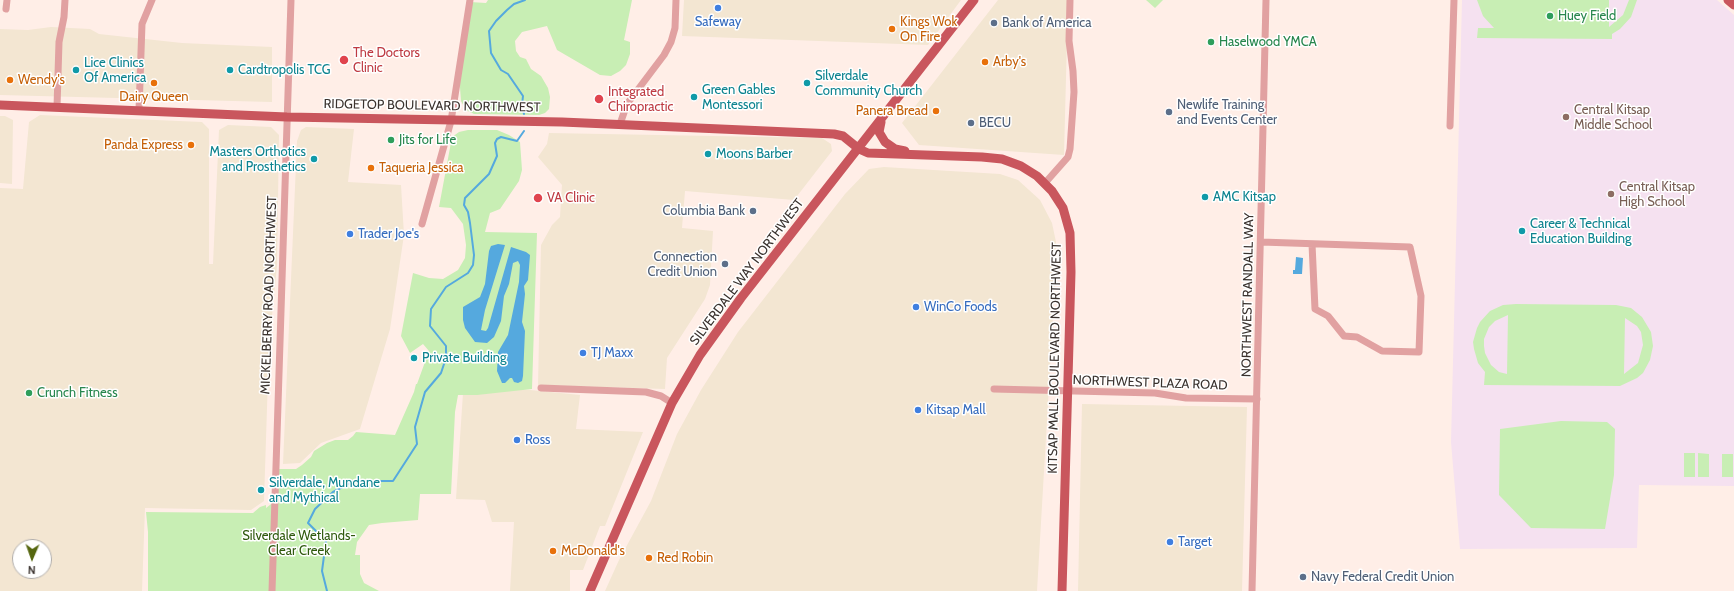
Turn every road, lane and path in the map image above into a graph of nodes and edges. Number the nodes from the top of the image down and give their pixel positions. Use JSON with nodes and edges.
{"nodes":[{"id":1,"x":7,"y":0,"type":"edge"},
{"id":2,"x":65,"y":0,"type":"edge"},
{"id":3,"x":152,"y":0,"type":"edge"},
{"id":4,"x":291,"y":0,"type":"edge"},
{"id":5,"x":470,"y":0,"type":"edge"},
{"id":6,"x":676,"y":0,"type":"edge"},
{"id":7,"x":974,"y":0,"type":"edge"},
{"id":8,"x":1070,"y":0,"type":"edge"},
{"id":9,"x":1266,"y":0,"type":"edge"},
{"id":10,"x":1454,"y":0,"type":"edge"},
{"id":11,"x":1728,"y":0,"type":"edge"},
{"id":12,"x":1734,"y":5,"type":"edge"},
{"id":13,"x":6,"y":9,"type":"dead end"},
{"id":14,"x":0,"y":105,"type":"edge"},
{"id":15,"x":57,"y":107,"type":"junction"},
{"id":16,"x":139,"y":110,"type":"junction"},
{"id":17,"x":287,"y":116,"type":"junction"},
{"id":18,"x":881,"y":120,"type":"junction"},
{"id":19,"x":451,"y":121,"type":"junction"},
{"id":20,"x":620,"y":124,"type":"junction"},
{"id":21,"x":1450,"y":126,"type":"dead end"},
{"id":22,"x":859,"y":149,"type":"junction"},
{"id":23,"x":924,"y":155,"type":"junction"},
{"id":24,"x":1045,"y":183,"type":"junction"},
{"id":25,"x":422,"y":224,"type":"dead end"},
{"id":26,"x":1261,"y":242,"type":"junction"},
{"id":27,"x":1312,"y":244,"type":"junction"},
{"id":28,"x":541,"y":388,"type":"dead end"},
{"id":29,"x":994,"y":389,"type":"dead end"},
{"id":30,"x":1067,"y":392,"type":"junction"},
{"id":31,"x":1257,"y":399,"type":"junction"},
{"id":32,"x":672,"y":403,"type":"junction"},
{"id":33,"x":272,"y":591,"type":"edge"},
{"id":34,"x":590,"y":591,"type":"edge"},
{"id":35,"x":1062,"y":591,"type":"edge"},
{"id":36,"x":1252,"y":591,"type":"edge"}],
"edges":[{"from":1,"to":13,"type":"street"},
{"from":2,"to":15,"type":"street"},
{"from":3,"to":16,"type":"street"},
{"from":4,"to":17,"type":"street","name":"MICKELBERRY ROAD NORTHWEST"},
{"from":5,"to":19,"type":"street"},
{"from":6,"to":20,"type":"street"},
{"from":7,"to":18,"type":"main road","name":"SILVERDALE WAY NORTHWEST"},
{"from":8,"to":24,"type":"street"},
{"from":9,"to":26,"type":"street","name":"NORTHWEST RANDALL WAY"},
{"from":10,"to":21,"type":"street"},
{"from":11,"to":12,"type":"main road"},
{"from":14,"to":15,"type":"main road","name":"RIDGETOP BOULEVARD NORTHWEST"},
{"from":15,"to":16,"type":"main road","name":"RIDGETOP BOULEVARD NORTHWEST"},
{"from":16,"to":17,"type":"main road","name":"RIDGETOP BOULEVARD NORTHWEST"},
{"from":17,"to":19,"type":"main road","name":"RIDGETOP BOULEVARD NORTHWEST"},
{"from":17,"to":33,"type":"street","name":"MICKELBERRY ROAD NORTHWEST"},
{"from":18,"to":22,"type":"main road","name":"SILVERDALE WAY NORTHWEST"},
{"from":18,"to":23,"type":"main road"},
{"from":19,"to":20,"type":"main road","name":"RIDGETOP BOULEVARD NORTHWEST"},
{"from":19,"to":25,"type":"street"},
{"from":20,"to":22,"type":"main road","name":"RIDGETOP BOULEVARD NORTHWEST"},
{"from":22,"to":23,"type":"main road","name":"KITSAP MALL BOULEVARD NORTHWEST"},
{"from":22,"to":32,"type":"main road","name":"SILVERDALE WAY NORTHWEST"},
{"from":23,"to":24,"type":"main road","name":"KITSAP MALL BOULEVARD NORTHWEST"},
{"from":24,"to":30,"type":"main road","name":"KITSAP MALL BOULEVARD NORTHWEST"},
{"from":26,"to":27,"type":"street"},
{"from":26,"to":31,"type":"street","name":"NORTHWEST RANDALL WAY"},
{"from":27,"to":27,"type":"street"},
{"from":28,"to":32,"type":"street"},
{"from":29,"to":30,"type":"street","name":"NORTHWEST PLAZA ROAD"},
{"from":30,"to":31,"type":"street","name":"NORTHWEST PLAZA ROAD"},
{"from":30,"to":35,"type":"main road","name":"KITSAP MALL BOULEVARD NORTHWEST"},
{"from":31,"to":36,"type":"street","name":"NORTHWEST RANDALL WAY"},
{"from":32,"to":34,"type":"main road","name":"SILVERDALE WAY NORTHWEST"}]}
